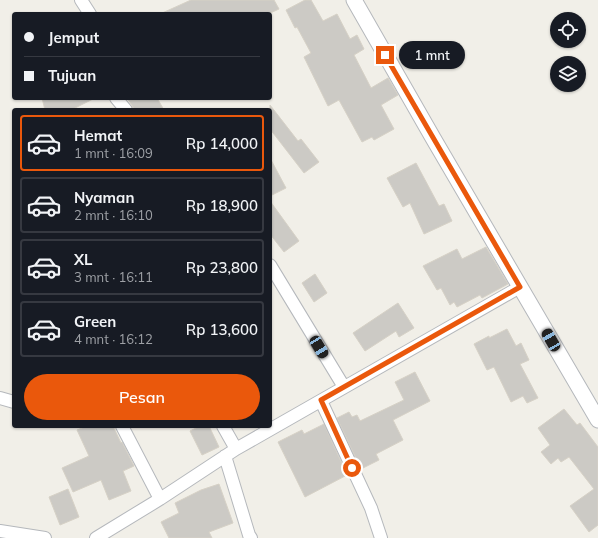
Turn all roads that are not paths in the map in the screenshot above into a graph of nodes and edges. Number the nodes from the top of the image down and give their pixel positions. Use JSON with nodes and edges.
{"nodes":[{"id":1,"x":81,"y":0,"type":"edge"},
{"id":2,"x":354,"y":0,"type":"edge"},
{"id":3,"x":89,"y":12,"type":"edge"},
{"id":4,"x":118,"y":100,"type":"edge"},
{"id":5,"x":124,"y":108,"type":"edge"},
{"id":6,"x":272,"y":269,"type":"edge"},
{"id":7,"x":520,"y":287,"type":"junction"},
{"id":8,"x":344,"y":387,"type":"junction"},
{"id":9,"x":0,"y":398,"type":"edge"},
{"id":10,"x":321,"y":400,"type":"junction"},
{"id":11,"x":12,"y":401,"type":"edge"},
{"id":12,"x":598,"y":420,"type":"edge"},
{"id":13,"x":123,"y":428,"type":"edge"},
{"id":14,"x":224,"y":428,"type":"edge"},
{"id":15,"x":236,"y":449,"type":"junction"},
{"id":16,"x":225,"y":456,"type":"junction"},
{"id":17,"x":160,"y":499,"type":"junction"},
{"id":18,"x":0,"y":531,"type":"edge"},
{"id":19,"x":45,"y":538,"type":"edge"},
{"id":20,"x":96,"y":538,"type":"edge"},
{"id":21,"x":251,"y":538,"type":"edge"},
{"id":22,"x":381,"y":538,"type":"edge"}],
"edges":[{"from":1,"to":3,"type":"street"},
{"from":2,"to":7,"type":"street"},
{"from":4,"to":5,"type":"street"},
{"from":6,"to":8,"type":"street"},
{"from":7,"to":8,"type":"street"},
{"from":7,"to":12,"type":"street"},
{"from":8,"to":10,"type":"street"},
{"from":9,"to":11,"type":"street"},
{"from":10,"to":15,"type":"street"},
{"from":10,"to":22,"type":"street"},
{"from":13,"to":17,"type":"street"},
{"from":14,"to":15,"type":"street"},
{"from":15,"to":16,"type":"street"},
{"from":16,"to":17,"type":"street"},
{"from":16,"to":21,"type":"street"},
{"from":17,"to":20,"type":"street"},
{"from":18,"to":19,"type":"street"}]}
